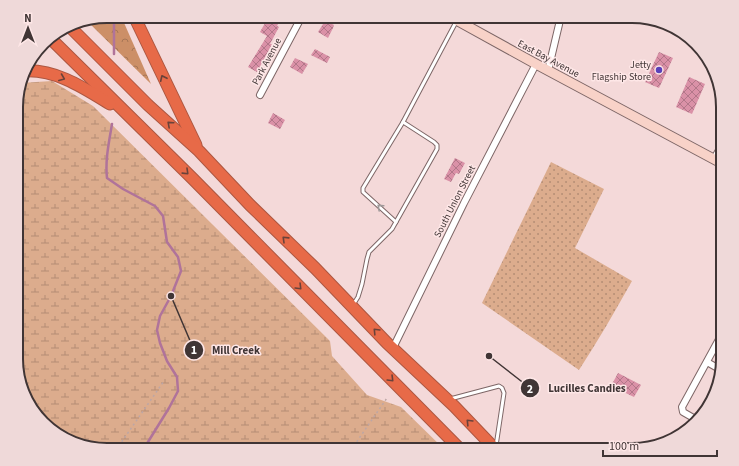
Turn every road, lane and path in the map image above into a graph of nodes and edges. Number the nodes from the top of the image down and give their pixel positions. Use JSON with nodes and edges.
{"nodes":[{"id":1,"x":137,"y":23,"type":"edge"},
{"id":2,"x":298,"y":23,"type":"edge"},
{"id":3,"x":451,"y":23,"type":"edge"},
{"id":4,"x":462,"y":23,"type":"edge"},
{"id":5,"x":559,"y":23,"type":"edge"},
{"id":6,"x":73,"y":30,"type":"edge"},
{"id":7,"x":54,"y":42,"type":"edge"},
{"id":8,"x":536,"y":64,"type":"junction"},
{"id":9,"x":31,"y":71,"type":"edge"},
{"id":10,"x":548,"y":71,"type":"junction"},
{"id":11,"x":260,"y":94,"type":"dead end"},
{"id":12,"x":129,"y":116,"type":"junction"},
{"id":13,"x":403,"y":122,"type":"junction"},
{"id":14,"x":198,"y":150,"type":"junction"},
{"id":15,"x":716,"y":155,"type":"edge"},
{"id":16,"x":714,"y":159,"type":"joint"},
{"id":17,"x":396,"y":222,"type":"junction"},
{"id":18,"x":352,"y":306,"type":"junction"},
{"id":19,"x":716,"y":345,"type":"edge"},
{"id":20,"x":393,"y":348,"type":"junction"},
{"id":21,"x":707,"y":362,"type":"junction"},
{"id":22,"x":715,"y":367,"type":"edge"},
{"id":23,"x":164,"y":381,"type":"dead end"},
{"id":24,"x":387,"y":398,"type":"dead end"},
{"id":25,"x":447,"y":400,"type":"junction"},
{"id":26,"x":692,"y":417,"type":"edge"},
{"id":27,"x":121,"y":443,"type":"edge"},
{"id":28,"x":357,"y":443,"type":"edge"},
{"id":29,"x":454,"y":443,"type":"edge"},
{"id":30,"x":489,"y":443,"type":"edge"},
{"id":31,"x":497,"y":443,"type":"edge"}],
"edges":[{"from":14,"to":1,"type":"highway","one_way":true},
{"from":2,"to":11,"type":"street","name":"Park Avenue"},
{"from":3,"to":13,"type":"lane"},
{"from":4,"to":8,"type":"street","name":"East Bay Avenue"},
{"from":5,"to":10,"type":"street"},
{"from":14,"to":6,"type":"highway","one_way":true},
{"from":7,"to":12,"type":"highway"},
{"from":8,"to":10,"type":"street","name":"East Bay Avenue"},
{"from":8,"to":20,"type":"street","name":"South Union Street"},
{"from":9,"to":12,"type":"highway","one_way":true},
{"from":10,"to":16,"type":"street","name":"East Bay Avenue"},
{"from":12,"to":29,"type":"highway","one_way":true},
{"from":17,"to":13,"type":"lane","one_way":true},
{"from":13,"to":17,"type":"lane"},
{"from":18,"to":14,"type":"highway","one_way":true},
{"from":15,"to":16,"type":"street"},
{"from":17,"to":18,"type":"lane"},
{"from":20,"to":18,"type":"highway","one_way":true},
{"from":19,"to":21,"type":"street"},
{"from":20,"to":25,"type":"highway"},
{"from":21,"to":22,"type":"street"},
{"from":21,"to":26,"type":"street"},
{"from":23,"to":27,"type":"path"},
{"from":24,"to":28,"type":"path"},
{"from":30,"to":25,"type":"highway","one_way":true},
{"from":25,"to":31,"type":"lane"}]}
